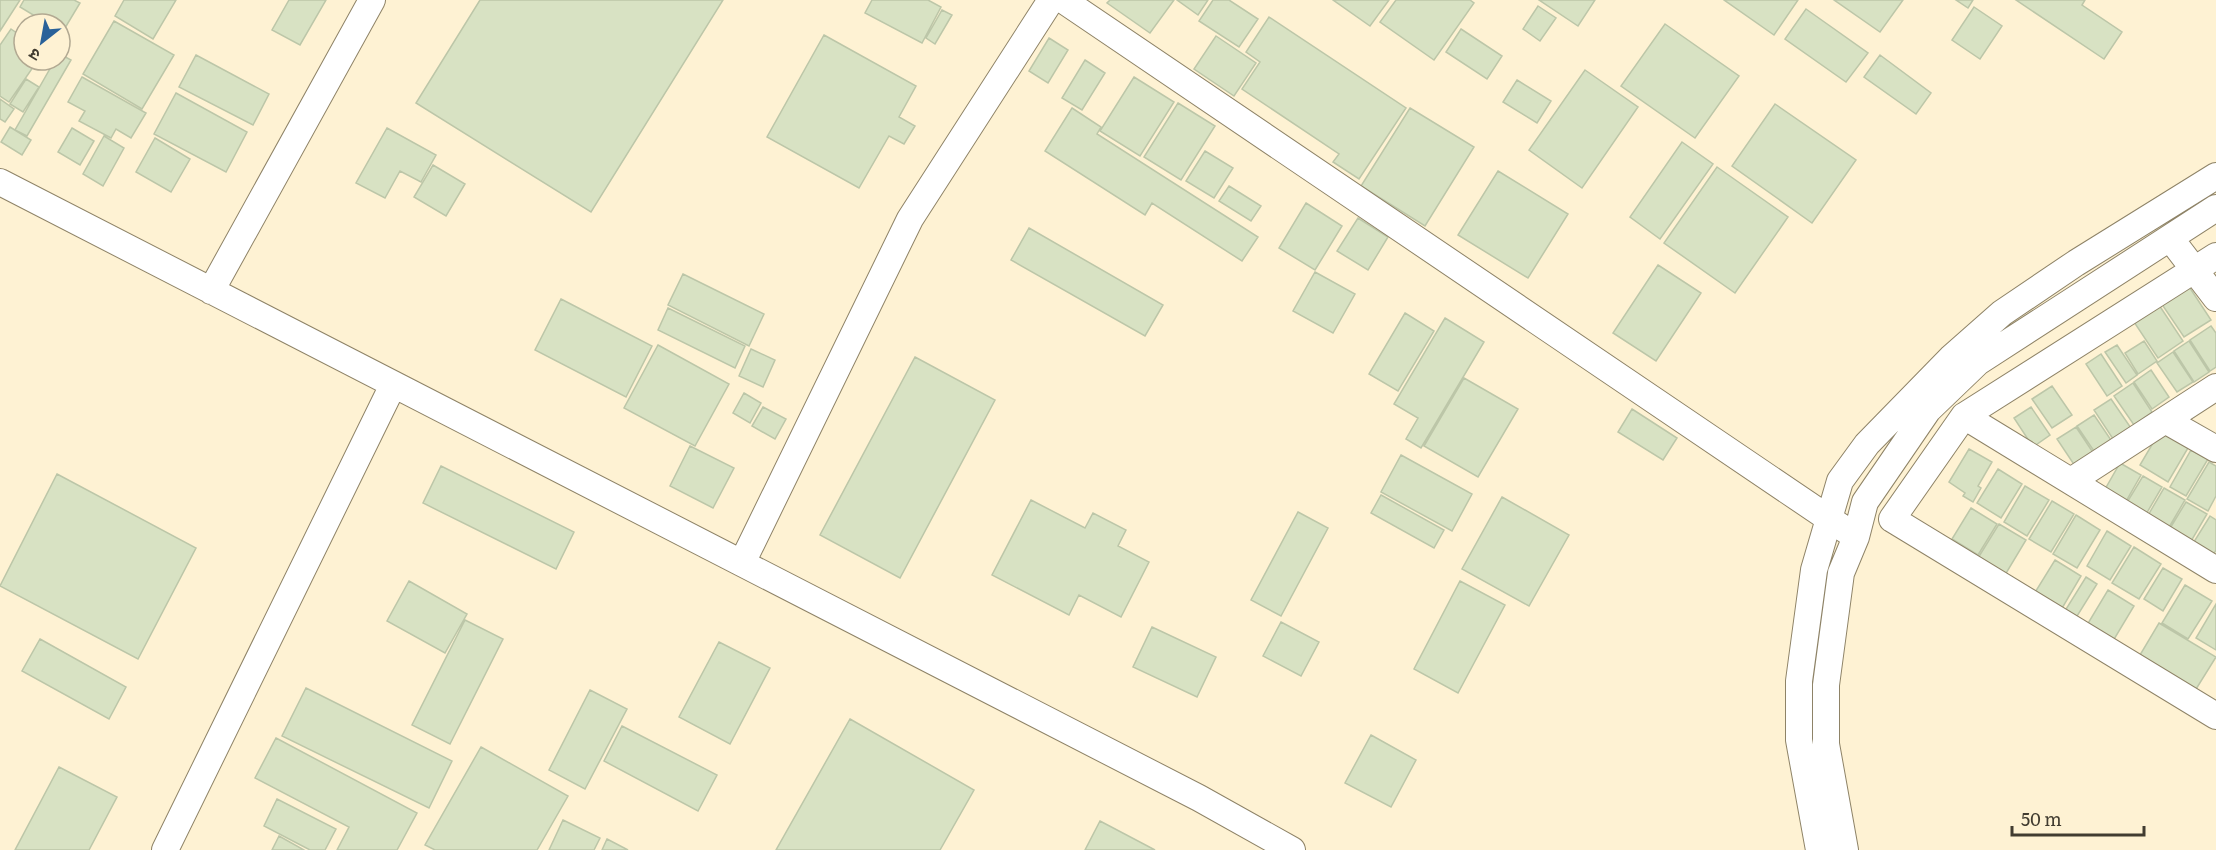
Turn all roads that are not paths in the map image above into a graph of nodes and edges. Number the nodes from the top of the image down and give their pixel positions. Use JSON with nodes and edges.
{"nodes":[{"id":1,"x":372,"y":0,"type":"edge"},
{"id":2,"x":1051,"y":0,"type":"edge"},
{"id":3,"x":1063,"y":0,"type":"edge"},
{"id":4,"x":2216,"y":176,"type":"edge"},
{"id":5,"x":0,"y":182,"type":"edge"},
{"id":6,"x":2216,"y":208,"type":"edge"},
{"id":7,"x":2170,"y":238,"type":"junction"},
{"id":8,"x":2216,"y":256,"type":"edge"},
{"id":9,"x":2195,"y":270,"type":"junction"},
{"id":10,"x":211,"y":291,"type":"junction"},
{"id":11,"x":2216,"y":298,"type":"edge"},
{"id":12,"x":393,"y":385,"type":"junction"},
{"id":13,"x":2216,"y":387,"type":"edge"},
{"id":14,"x":1964,"y":416,"type":"junction"},
{"id":15,"x":2165,"y":420,"type":"junction"},
{"id":16,"x":2216,"y":449,"type":"edge"},
{"id":17,"x":2071,"y":482,"type":"junction"},
{"id":18,"x":1827,"y":518,"type":"junction"},
{"id":19,"x":1856,"y":537,"type":"junction"},
{"id":20,"x":742,"y":563,"type":"junction"},
{"id":21,"x":2216,"y":570,"type":"edge"},
{"id":22,"x":2216,"y":716,"type":"edge"},
{"id":23,"x":165,"y":850,"type":"edge"},
{"id":24,"x":1292,"y":850,"type":"edge"},
{"id":25,"x":1819,"y":850,"type":"edge"},
{"id":26,"x":1845,"y":850,"type":"edge"}],
"edges":[{"from":1,"to":10,"type":"street"},
{"from":2,"to":20,"type":"street"},
{"from":3,"to":18,"type":"street"},
{"from":4,"to":18,"type":"street"},
{"from":5,"to":10,"type":"street"},
{"from":6,"to":7,"type":"street"},
{"from":7,"to":9,"type":"street"},
{"from":7,"to":19,"type":"street"},
{"from":8,"to":9,"type":"street"},
{"from":9,"to":11,"type":"street"},
{"from":9,"to":14,"type":"street"},
{"from":10,"to":12,"type":"street"},
{"from":12,"to":20,"type":"street"},
{"from":12,"to":23,"type":"street"},
{"from":13,"to":15,"type":"street"},
{"from":14,"to":17,"type":"street"},
{"from":14,"to":22,"type":"street"},
{"from":15,"to":16,"type":"street"},
{"from":15,"to":17,"type":"street"},
{"from":17,"to":21,"type":"street"},
{"from":18,"to":19,"type":"street"},
{"from":18,"to":25,"type":"street"},
{"from":19,"to":26,"type":"street"},
{"from":20,"to":24,"type":"street"}]}
